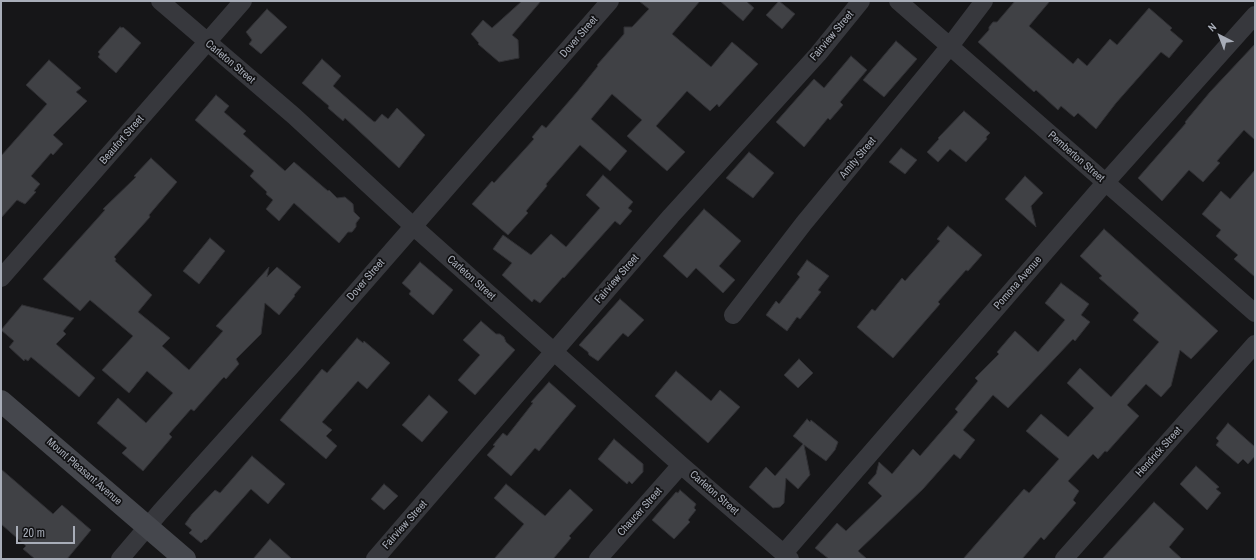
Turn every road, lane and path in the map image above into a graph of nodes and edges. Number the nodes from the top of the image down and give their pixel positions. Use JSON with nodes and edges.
{"nodes":[{"id":1,"x":160,"y":1,"type":"edge"},
{"id":2,"x":243,"y":1,"type":"edge"},
{"id":3,"x":610,"y":1,"type":"edge"},
{"id":4,"x":861,"y":1,"type":"edge"},
{"id":5,"x":898,"y":1,"type":"edge"},
{"id":6,"x":984,"y":1,"type":"edge"},
{"id":7,"x":1255,"y":15,"type":"edge"},
{"id":8,"x":207,"y":42,"type":"junction"},
{"id":9,"x":950,"y":46,"type":"junction"},
{"id":10,"x":1105,"y":183,"type":"junction"},
{"id":11,"x":413,"y":226,"type":"junction"},
{"id":12,"x":1,"y":278,"type":"edge"},
{"id":13,"x":1255,"y":314,"type":"edge"},
{"id":14,"x":733,"y":315,"type":"dead end"},
{"id":15,"x":1255,"y":344,"type":"edge"},
{"id":16,"x":554,"y":352,"type":"junction"},
{"id":17,"x":1,"y":401,"type":"edge"},
{"id":18,"x":681,"y":465,"type":"junction"},
{"id":19,"x":148,"y":528,"type":"junction"},
{"id":20,"x":787,"y":556,"type":"edge"},
{"id":21,"x":120,"y":559,"type":"edge"},
{"id":22,"x":185,"y":559,"type":"edge"},
{"id":23,"x":375,"y":559,"type":"edge"},
{"id":24,"x":598,"y":559,"type":"edge"},
{"id":25,"x":1064,"y":559,"type":"edge"}],
"edges":[{"from":1,"to":8,"type":"street","name":"Carleton Street"},
{"from":2,"to":8,"type":"street","name":"Beaufort Street"},
{"from":3,"to":11,"type":"street","name":"Dover Street"},
{"from":4,"to":16,"type":"street","name":"Fairview Street"},
{"from":5,"to":9,"type":"street","name":"Pemberton Street"},
{"from":6,"to":9,"type":"street","name":"Amity Street"},
{"from":7,"to":10,"type":"street","name":"Pomona Avenue"},
{"from":8,"to":11,"type":"street","name":"Carleton Street"},
{"from":8,"to":12,"type":"street","name":"Beaufort Street"},
{"from":9,"to":10,"type":"street","name":"Pemberton Street"},
{"from":9,"to":14,"type":"street","name":"Amity Street"},
{"from":10,"to":13,"type":"street","name":"Pemberton Street"},
{"from":10,"to":20,"type":"street","name":"Pomona Avenue"},
{"from":11,"to":16,"type":"street","name":"Carleton Street"},
{"from":11,"to":19,"type":"street","name":"Dover Street"},
{"from":15,"to":25,"type":"street","name":"Hendrick Street"},
{"from":16,"to":18,"type":"street","name":"Carleton Street"},
{"from":16,"to":23,"type":"street","name":"Fairview Street"},
{"from":17,"to":19,"type":"main road","name":"Mount Pleasant Avenue"},
{"from":18,"to":20,"type":"street","name":"Carleton Street"},
{"from":18,"to":24,"type":"street","name":"Chaucer Street"},
{"from":19,"to":21,"type":"street","name":"Dover Street"},
{"from":19,"to":22,"type":"main road","name":"Mount Pleasant Avenue"}]}
